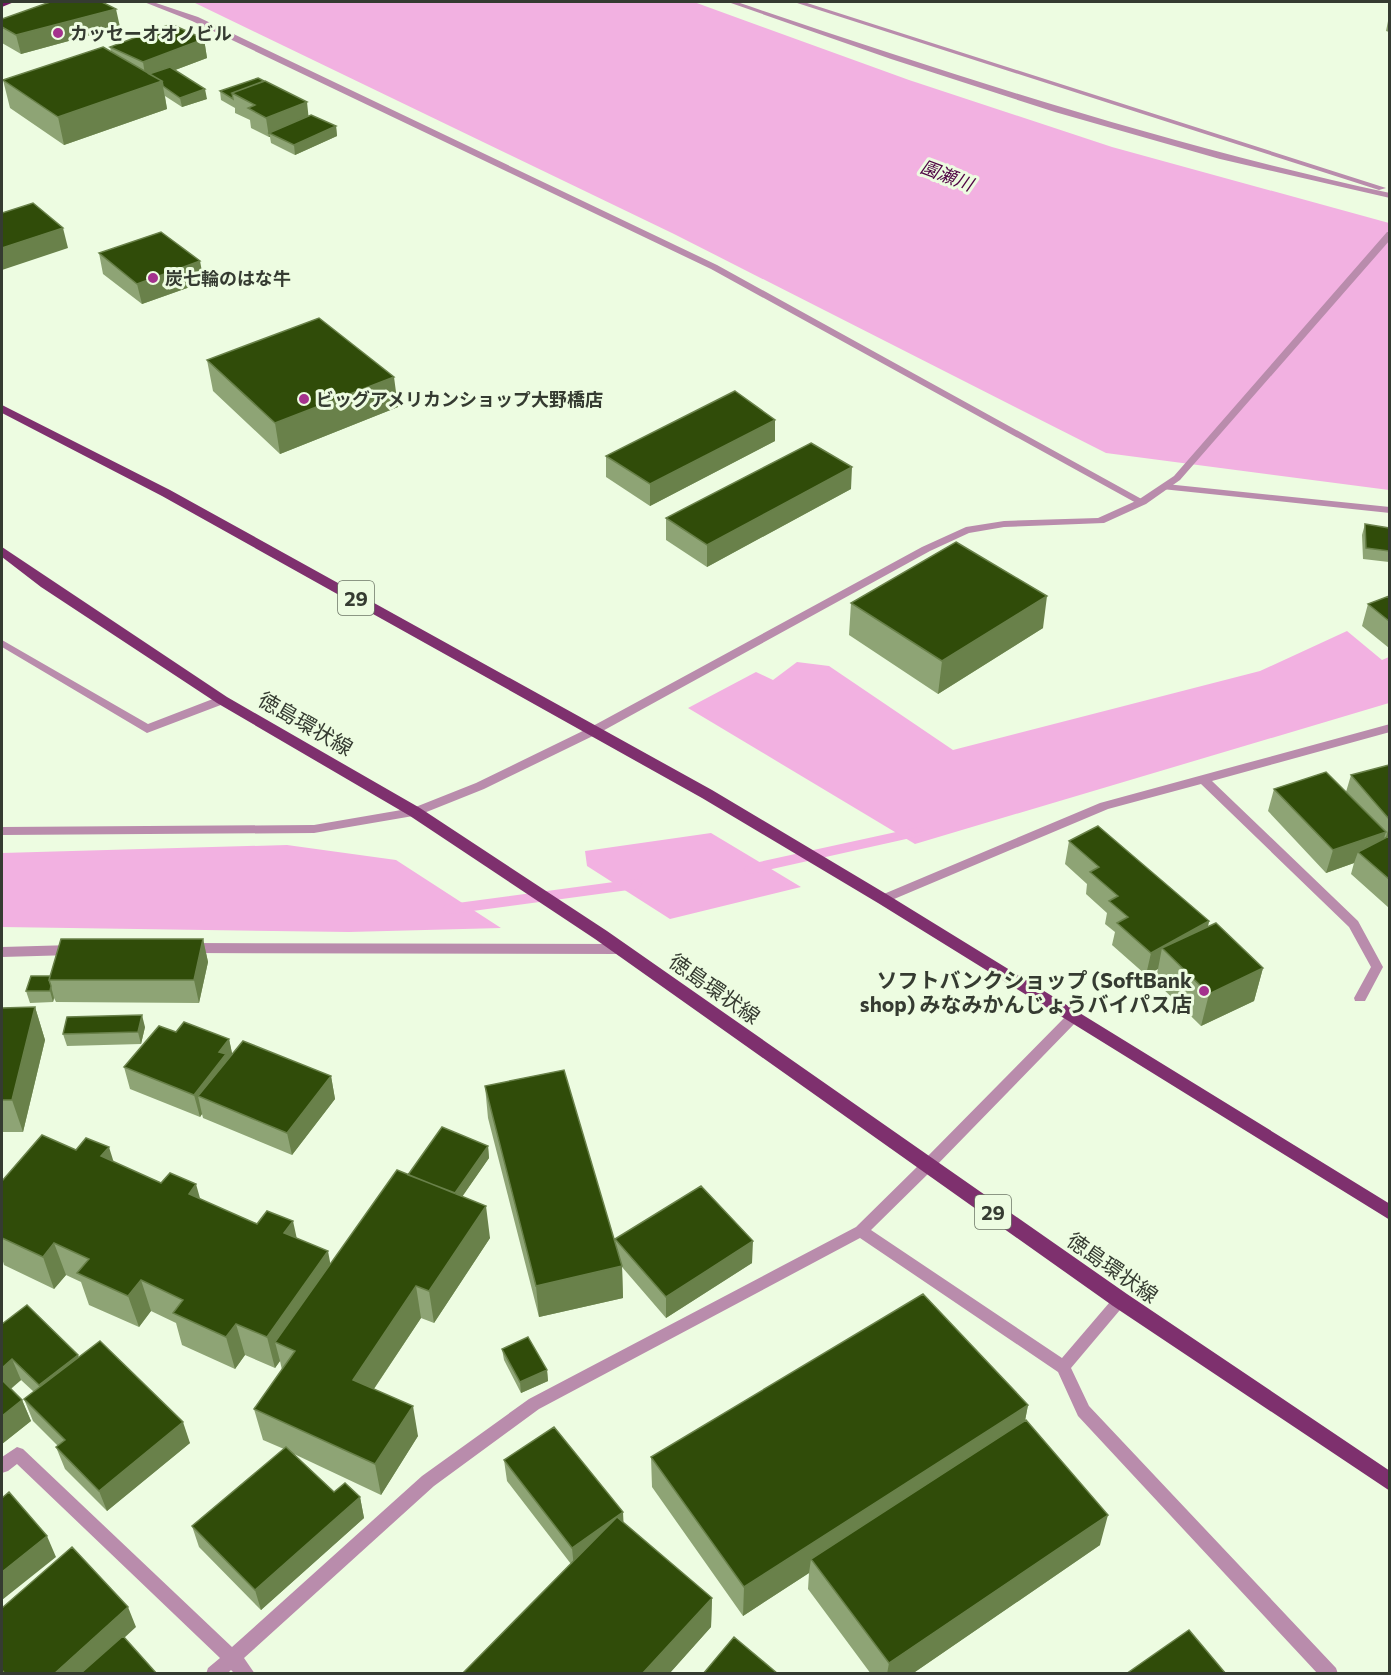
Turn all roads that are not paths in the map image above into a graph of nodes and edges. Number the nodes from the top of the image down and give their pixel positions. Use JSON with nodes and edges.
{"nodes":[{"id":1,"x":9,"y":2,"type":"edge"},
{"id":2,"x":148,"y":2,"type":"edge"},
{"id":3,"x":732,"y":2,"type":"edge"},
{"id":4,"x":798,"y":2,"type":"edge"},
{"id":5,"x":2,"y":4,"type":"edge"},
{"id":6,"x":1389,"y":190,"type":"edge"},
{"id":7,"x":1389,"y":196,"type":"edge"},
{"id":8,"x":1389,"y":234,"type":"edge"},
{"id":9,"x":2,"y":409,"type":"edge"},
{"id":10,"x":1166,"y":487,"type":"junction"},
{"id":11,"x":1142,"y":502,"type":"junction"},
{"id":12,"x":1389,"y":510,"type":"edge"},
{"id":13,"x":2,"y":551,"type":"edge"},
{"id":14,"x":2,"y":643,"type":"edge"},
{"id":15,"x":222,"y":700,"type":"junction"},
{"id":16,"x":1389,"y":728,"type":"edge"},
{"id":17,"x":595,"y":730,"type":"junction"},
{"id":18,"x":1203,"y":779,"type":"junction"},
{"id":19,"x":415,"y":812,"type":"junction"},
{"id":20,"x":2,"y":831,"type":"edge"},
{"id":21,"x":883,"y":899,"type":"junction"},
{"id":22,"x":172,"y":948,"type":"edge"},
{"id":23,"x":91,"y":949,"type":"edge"},
{"id":24,"x":622,"y":950,"type":"junction"},
{"id":25,"x":2,"y":952,"type":"edge"},
{"id":26,"x":1360,"y":998,"type":"dead end"},
{"id":27,"x":1073,"y":1017,"type":"junction"},
{"id":28,"x":927,"y":1166,"type":"junction"},
{"id":29,"x":1389,"y":1213,"type":"edge"},
{"id":30,"x":861,"y":1231,"type":"junction"},
{"id":31,"x":1120,"y":1300,"type":"junction"},
{"id":32,"x":1063,"y":1366,"type":"junction"},
{"id":33,"x":2,"y":1466,"type":"edge"},
{"id":34,"x":1389,"y":1482,"type":"edge"},
{"id":35,"x":232,"y":1658,"type":"junction"},
{"id":36,"x":214,"y":1674,"type":"edge"},
{"id":37,"x":247,"y":1674,"type":"edge"},
{"id":38,"x":1330,"y":1674,"type":"edge"}],
"edges":[{"from":1,"to":5,"type":"highway"},
{"from":2,"to":11,"type":"street"},
{"from":3,"to":7,"type":"street"},
{"from":4,"to":6,"type":"street"},
{"from":8,"to":10,"type":"street"},
{"from":9,"to":17,"type":"main road","number":"29"},
{"from":10,"to":11,"type":"street"},
{"from":10,"to":12,"type":"street"},
{"from":11,"to":17,"type":"street"},
{"from":13,"to":15,"type":"main road","name":"徳島環状線","number":"29"},
{"from":14,"to":15,"type":"street"},
{"from":15,"to":19,"type":"main road","name":"徳島環状線","number":"29"},
{"from":16,"to":18,"type":"street"},
{"from":17,"to":19,"type":"street"},
{"from":17,"to":21,"type":"main road","number":"29"},
{"from":18,"to":21,"type":"street"},
{"from":18,"to":26,"type":"street"},
{"from":19,"to":20,"type":"street"},
{"from":19,"to":24,"type":"main road","name":"徳島環状線","number":"29"},
{"from":21,"to":27,"type":"main road","number":"29"},
{"from":22,"to":24,"type":"street"},
{"from":23,"to":25,"type":"street"},
{"from":24,"to":28,"type":"main road","name":"徳島環状線","number":"29"},
{"from":27,"to":28,"type":"street"},
{"from":27,"to":29,"type":"main road","number":"29"},
{"from":28,"to":30,"type":"street"},
{"from":28,"to":31,"type":"main road","name":"徳島環状線","number":"29"},
{"from":30,"to":32,"type":"street"},
{"from":30,"to":35,"type":"street"},
{"from":31,"to":32,"type":"street"},
{"from":31,"to":34,"type":"main road","name":"徳島環状線","number":"29"},
{"from":32,"to":38,"type":"street"},
{"from":33,"to":35,"type":"street"},
{"from":35,"to":36,"type":"street"},
{"from":35,"to":37,"type":"street"}]}
